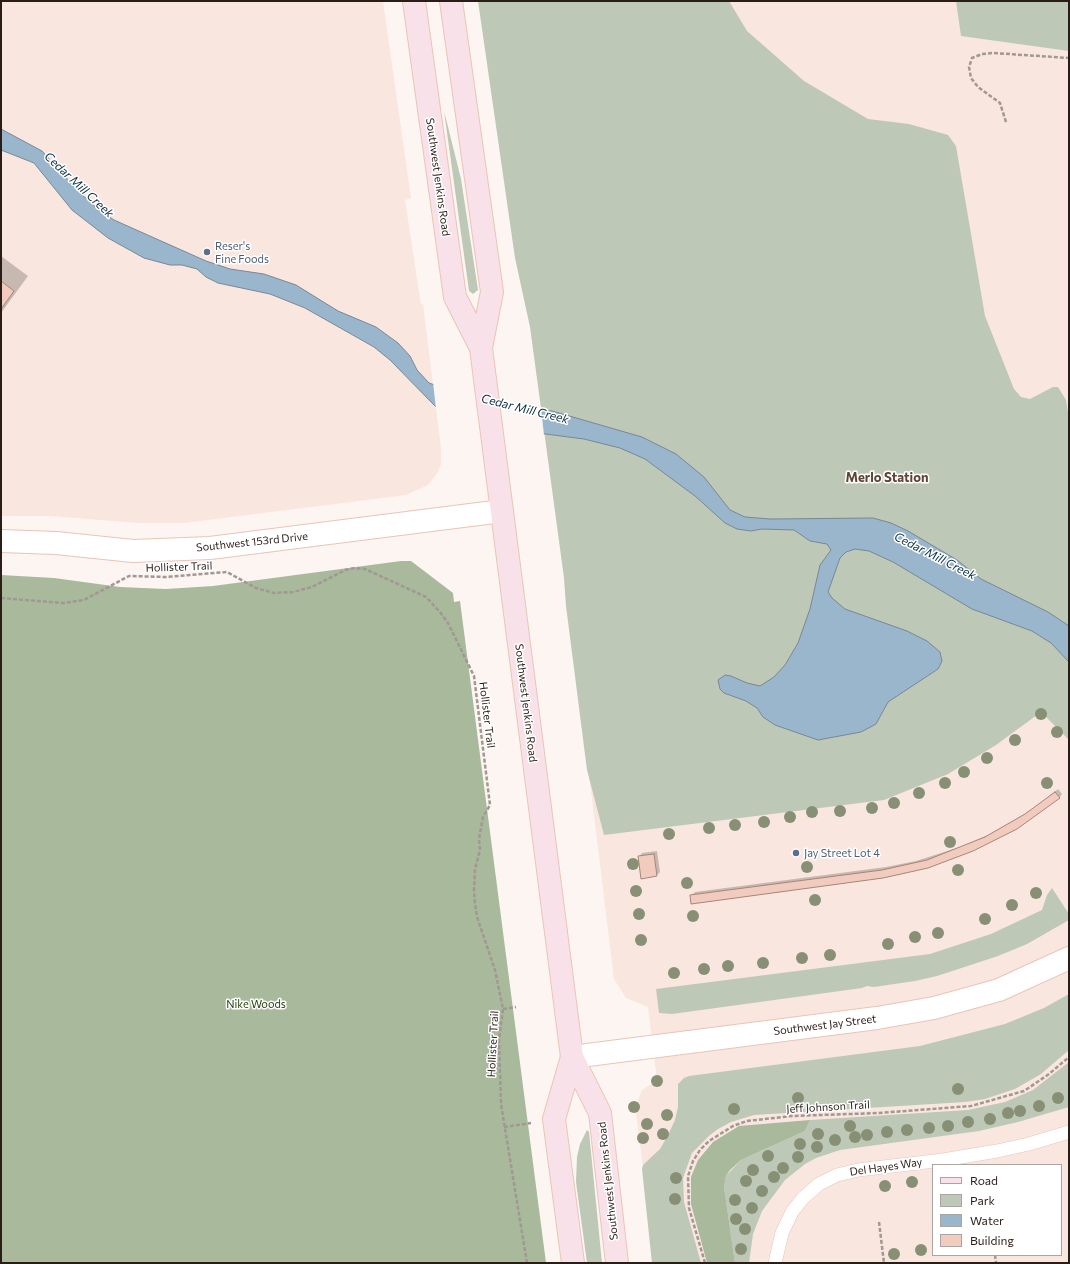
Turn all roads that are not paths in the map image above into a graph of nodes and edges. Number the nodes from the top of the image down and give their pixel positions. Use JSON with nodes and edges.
{"nodes":[{"id":1,"x":414,"y":1,"type":"edge"},
{"id":2,"x":451,"y":1,"type":"edge"},
{"id":3,"x":481,"y":348,"type":"junction"},
{"id":4,"x":502,"y":511,"type":"junction"},
{"id":5,"x":1,"y":541,"type":"edge"},
{"id":6,"x":1069,"y":958,"type":"edge"},
{"id":7,"x":572,"y":1057,"type":"junction"},
{"id":8,"x":1069,"y":1132,"type":"edge"},
{"id":9,"x":573,"y":1263,"type":"edge"},
{"id":10,"x":617,"y":1263,"type":"edge"},
{"id":11,"x":775,"y":1263,"type":"edge"}],
"edges":[{"from":1,"to":3,"type":"main road","name":"Southwest Jenkins Road"},
{"from":2,"to":3,"type":"main road","name":"Southwest Jenkins Road"},
{"from":3,"to":4,"type":"main road","name":"Southwest Jenkins Road"},
{"from":4,"to":5,"type":"street","name":"Southwest 153rd Drive"},
{"from":4,"to":7,"type":"main road","name":"Southwest Jenkins Road"},
{"from":6,"to":7,"type":"street","name":"Southwest Jay Street"},
{"from":7,"to":9,"type":"main road","name":"Southwest Jenkins Road"},
{"from":7,"to":10,"type":"main road","name":"Southwest Jenkins Road"},
{"from":8,"to":11,"type":"lane","name":"Del Hayes Way"}]}
